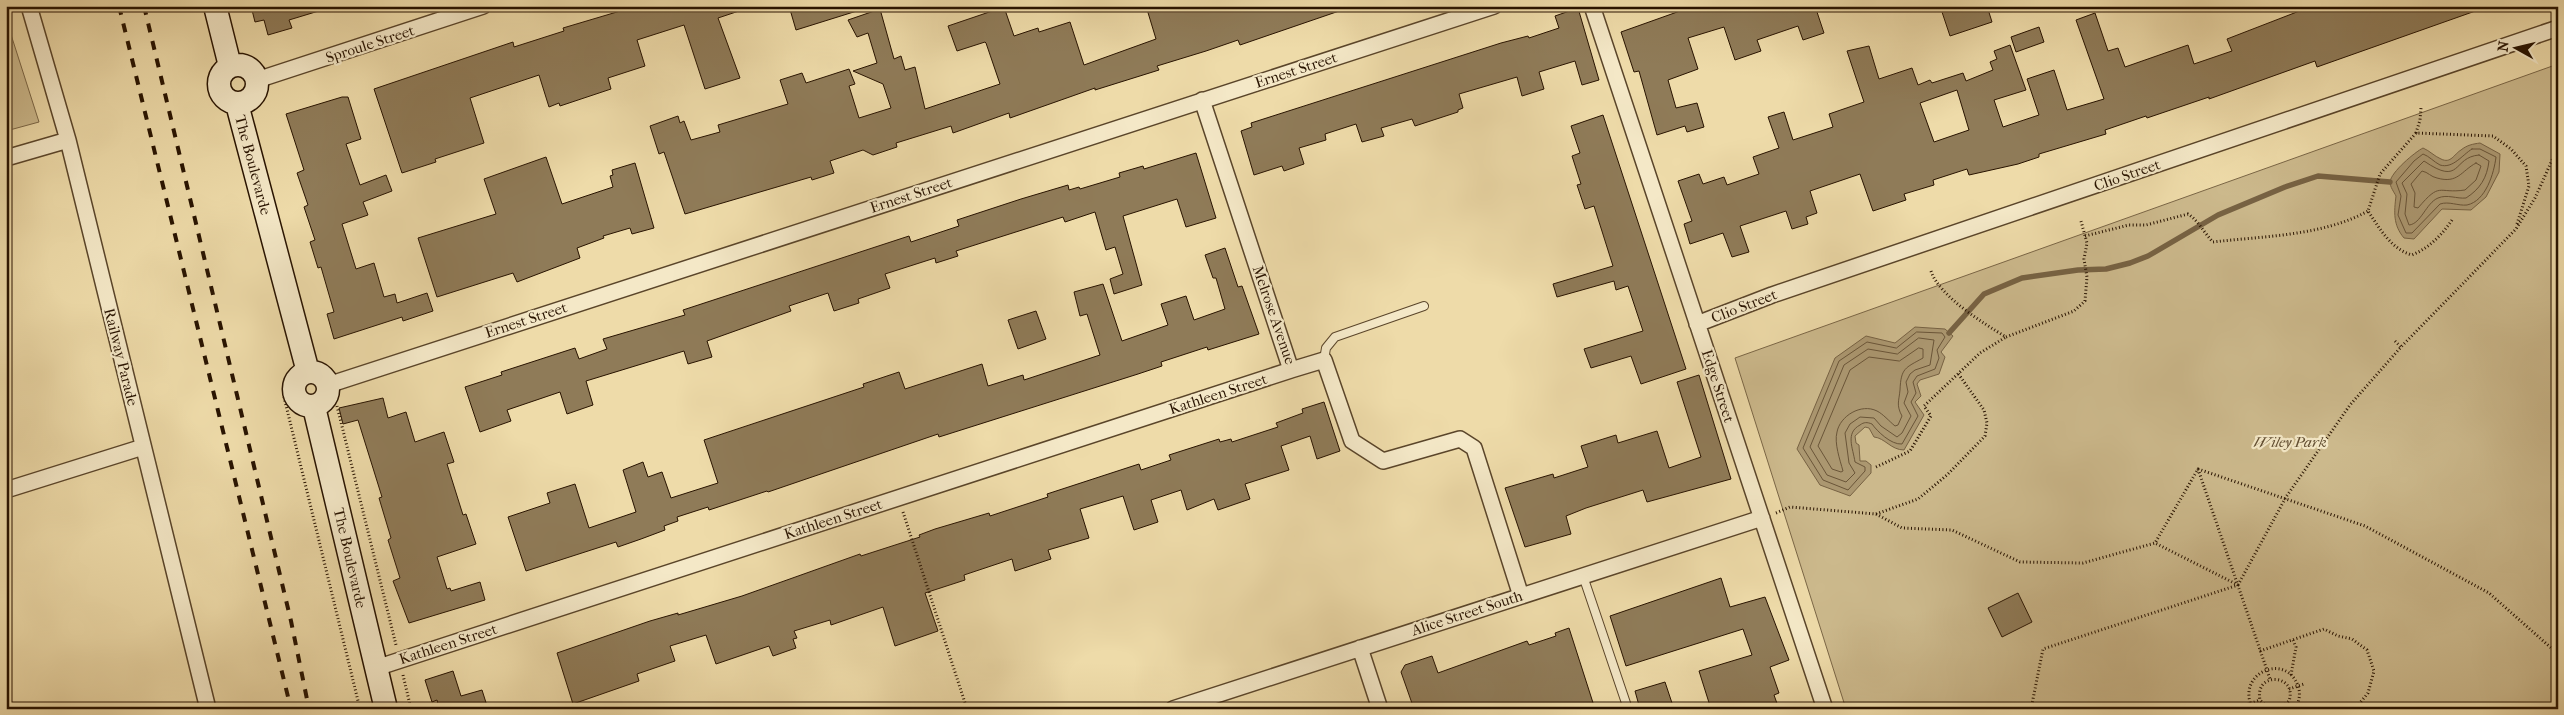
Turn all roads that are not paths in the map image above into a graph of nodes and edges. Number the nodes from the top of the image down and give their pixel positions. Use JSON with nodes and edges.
{"nodes":[{"id":1,"x":29,"y":6,"type":"edge"},
{"id":2,"x":215,"y":6,"type":"edge"},
{"id":3,"x":483,"y":6,"type":"edge"},
{"id":4,"x":1494,"y":6,"type":"edge"},
{"id":5,"x":1592,"y":6,"type":"edge"},
{"id":6,"x":2558,"y":28,"type":"edge"},
{"id":7,"x":230,"y":66,"type":"junction"},
{"id":8,"x":257,"y":80,"type":"junction"},
{"id":9,"x":1202,"y":100,"type":"junction"},
{"id":10,"x":237,"y":104,"type":"junction"},
{"id":11,"x":68,"y":140,"type":"junction"},
{"id":12,"x":6,"y":158,"type":"edge"},
{"id":13,"x":1424,"y":306,"type":"dead end"},
{"id":14,"x":1697,"y":324,"type":"junction"},
{"id":15,"x":1324,"y":360,"type":"junction"},
{"id":16,"x":1290,"y":370,"type":"junction"},
{"id":17,"x":308,"y":372,"type":"junction"},
{"id":18,"x":328,"y":385,"type":"junction"},
{"id":19,"x":314,"y":407,"type":"junction"},
{"id":20,"x":143,"y":447,"type":"junction"},
{"id":21,"x":6,"y":490,"type":"edge"},
{"id":22,"x":1762,"y":518,"type":"junction"},
{"id":23,"x":1583,"y":576,"type":"junction"},
{"id":24,"x":1522,"y":596,"type":"junction"},
{"id":25,"x":1360,"y":648,"type":"junction"},
{"id":26,"x":376,"y":668,"type":"junction"},
{"id":27,"x":208,"y":709,"type":"edge"},
{"id":28,"x":386,"y":709,"type":"edge"},
{"id":29,"x":1173,"y":709,"type":"edge"},
{"id":30,"x":1380,"y":709,"type":"edge"},
{"id":31,"x":1628,"y":709,"type":"edge"},
{"id":32,"x":1825,"y":709,"type":"edge"}],
"edges":[{"from":1,"to":11,"type":"street","name":"Railway Parade"},
{"from":2,"to":7,"type":"street"},
{"from":3,"to":8,"type":"street","name":"Sproule Street"},
{"from":4,"to":9,"type":"street","name":"Ernest Street"},
{"from":5,"to":14,"type":"street","name":"Edge Street"},
{"from":6,"to":14,"type":"street","name":"Clio Street"},
{"from":7,"to":8,"type":"street"},
{"from":7,"to":10,"type":"street"},
{"from":8,"to":10,"type":"street"},
{"from":9,"to":16,"type":"street","name":"Melrose Avenue"},
{"from":9,"to":18,"type":"street","name":"Ernest Street"},
{"from":10,"to":17,"type":"street","name":"The Boulevarde"},
{"from":11,"to":12,"type":"street"},
{"from":11,"to":20,"type":"street","name":"Railway Parade"},
{"from":13,"to":15,"type":"lane"},
{"from":14,"to":22,"type":"street","name":"Edge Street"},
{"from":15,"to":16,"type":"street","name":"Melrose Avenue"},
{"from":15,"to":24,"type":"street"},
{"from":16,"to":26,"type":"street","name":"Kathleen Street"},
{"from":17,"to":18,"type":"street"},
{"from":17,"to":19,"type":"street"},
{"from":18,"to":19,"type":"street"},
{"from":19,"to":26,"type":"street","name":"The Boulevarde"},
{"from":20,"to":21,"type":"street"},
{"from":20,"to":27,"type":"street","name":"Railway Parade"},
{"from":22,"to":23,"type":"street","name":"Alice Street South"},
{"from":22,"to":32,"type":"street","name":"Edge Street"},
{"from":23,"to":24,"type":"street","name":"Alice Street South"},
{"from":23,"to":31,"type":"lane"},
{"from":24,"to":25,"type":"street","name":"Alice Street South"},
{"from":25,"to":29,"type":"street","name":"Alice Street South"},
{"from":25,"to":30,"type":"street"},
{"from":26,"to":28,"type":"street","name":"The Boulevarde"}]}
